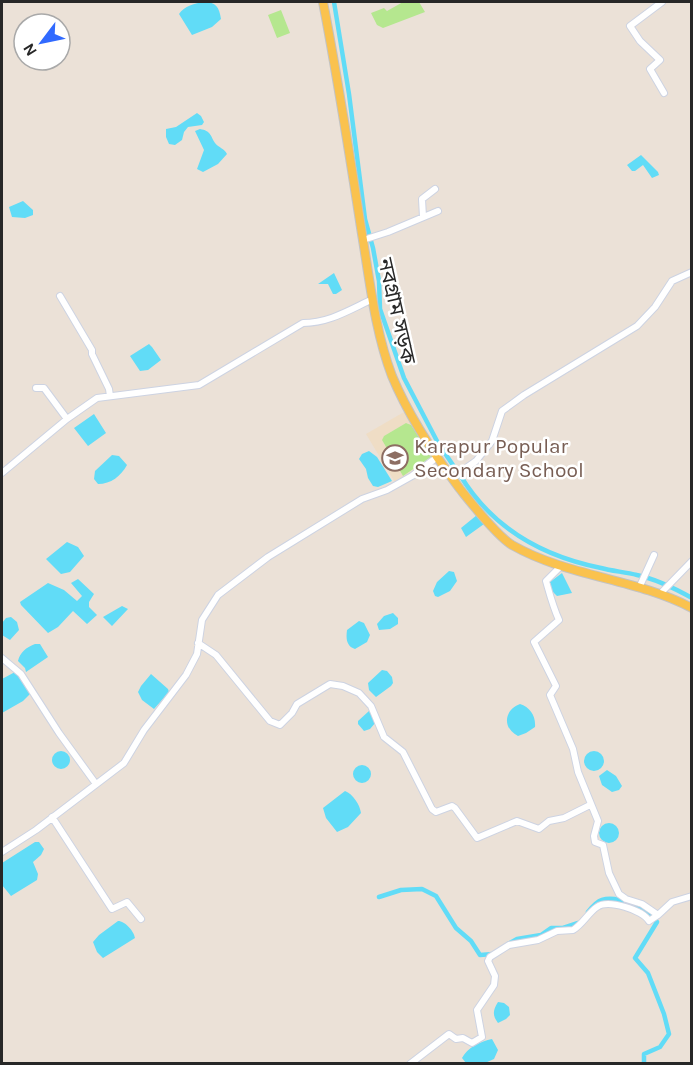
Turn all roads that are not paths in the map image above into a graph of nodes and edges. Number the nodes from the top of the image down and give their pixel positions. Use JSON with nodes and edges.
{"nodes":[{"id":1,"x":323,"y":2,"type":"edge"},
{"id":2,"x":662,"y":2,"type":"edge"},
{"id":3,"x":664,"y":93,"type":"dead end"},
{"id":4,"x":435,"y":189,"type":"dead end"},
{"id":5,"x":438,"y":212,"type":"dead end"},
{"id":6,"x":423,"y":217,"type":"junction"},
{"id":7,"x":363,"y":240,"type":"junction"},
{"id":8,"x":692,"y":272,"type":"edge"},
{"id":9,"x":60,"y":296,"type":"dead end"},
{"id":10,"x":373,"y":299,"type":"junction"},
{"id":11,"x":36,"y":388,"type":"dead end"},
{"id":12,"x":110,"y":396,"type":"junction"},
{"id":13,"x":67,"y":419,"type":"junction"},
{"id":14,"x":436,"y":458,"type":"junction"},
{"id":15,"x":2,"y":474,"type":"edge"},
{"id":16,"x":452,"y":478,"type":"junction"},
{"id":17,"x":654,"y":555,"type":"dead end"},
{"id":18,"x":692,"y":561,"type":"edge"},
{"id":19,"x":560,"y":567,"type":"junction"},
{"id":20,"x":640,"y":584,"type":"junction"},
{"id":21,"x":660,"y":594,"type":"junction"},
{"id":22,"x":692,"y":608,"type":"edge"},
{"id":23,"x":198,"y":643,"type":"junction"},
{"id":24,"x":2,"y":658,"type":"edge"},
{"id":25,"x":96,"y":784,"type":"junction"},
{"id":26,"x":590,"y":805,"type":"junction"},
{"id":27,"x":52,"y":817,"type":"junction"},
{"id":28,"x":2,"y":852,"type":"edge"},
{"id":29,"x":692,"y":896,"type":"edge"},
{"id":30,"x":658,"y":915,"type":"junction"},
{"id":31,"x":141,"y":919,"type":"dead end"},
{"id":32,"x":410,"y":1064,"type":"edge"}],
"edges":[{"from":1,"to":7,"type":"main road","name":"নবগ্রাম সড়ক"},
{"from":2,"to":3,"type":"street"},
{"from":4,"to":6,"type":"street"},
{"from":5,"to":6,"type":"street"},
{"from":6,"to":7,"type":"street"},
{"from":7,"to":10,"type":"main road","name":"নবগ্রাম সড়ক"},
{"from":8,"to":16,"type":"street"},
{"from":9,"to":12,"type":"street"},
{"from":10,"to":12,"type":"street"},
{"from":10,"to":14,"type":"main road","name":"নবগ্রাম সড়ক"},
{"from":11,"to":13,"type":"street"},
{"from":12,"to":13,"type":"street"},
{"from":13,"to":15,"type":"street"},
{"from":14,"to":16,"type":"main road","name":"নবগ্রাম সড়ক"},
{"from":14,"to":23,"type":"street"},
{"from":16,"to":19,"type":"main road","name":"নবগ্রাম সড়ক"},
{"from":17,"to":20,"type":"street"},
{"from":18,"to":21,"type":"street"},
{"from":19,"to":20,"type":"main road","name":"নবগ্রাম সড়ক"},
{"from":19,"to":26,"type":"street"},
{"from":20,"to":21,"type":"main road","name":"নবগ্রাম সড়ক"},
{"from":21,"to":22,"type":"main road","name":"নবগ্রাম সড়ক"},
{"from":23,"to":25,"type":"street"},
{"from":23,"to":26,"type":"street"},
{"from":24,"to":25,"type":"street"},
{"from":25,"to":27,"type":"street"},
{"from":26,"to":30,"type":"street"},
{"from":27,"to":28,"type":"street"},
{"from":27,"to":31,"type":"street"},
{"from":29,"to":30,"type":"street"},
{"from":30,"to":32,"type":"street"}]}
